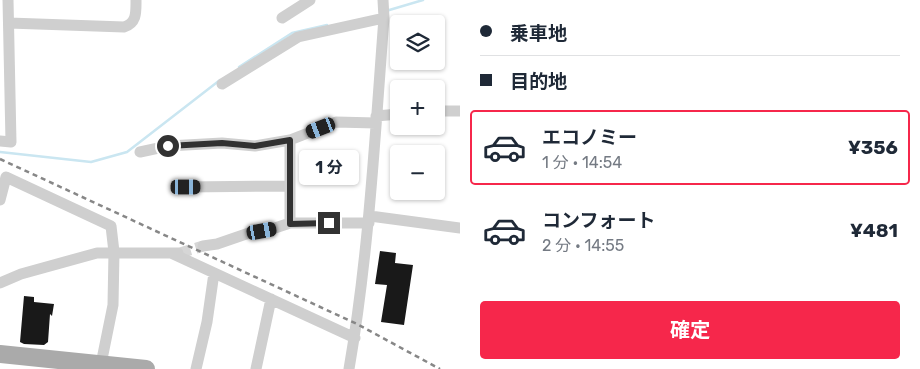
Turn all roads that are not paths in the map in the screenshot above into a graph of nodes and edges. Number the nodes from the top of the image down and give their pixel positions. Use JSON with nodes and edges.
{"nodes":[{"id":1,"x":8,"y":0,"type":"edge"},
{"id":2,"x":136,"y":0,"type":"edge"},
{"id":3,"x":310,"y":0,"type":"edge"},
{"id":4,"x":383,"y":0,"type":"edge"},
{"id":5,"x":282,"y":18,"type":"dead end"},
{"id":6,"x":384,"y":18,"type":"junction"},
{"id":7,"x":6,"y":20,"type":"edge"},
{"id":8,"x":222,"y":84,"type":"dead end"},
{"id":9,"x":445,"y":111,"type":"edge"},
{"id":10,"x":460,"y":111,"type":"edge"},
{"id":11,"x":390,"y":116,"type":"edge"},
{"id":12,"x":376,"y":119,"type":"junction"},
{"id":13,"x":290,"y":140,"type":"junction"},
{"id":14,"x":0,"y":141,"type":"edge"},
{"id":15,"x":140,"y":152,"type":"dead end"},
{"id":16,"x":3,"y":181,"type":"edge"},
{"id":17,"x":290,"y":186,"type":"junction"},
{"id":18,"x":186,"y":187,"type":"dead end"},
{"id":19,"x":0,"y":200,"type":"edge"},
{"id":20,"x":369,"y":219,"type":"junction"},
{"id":21,"x":290,"y":224,"type":"junction"},
{"id":22,"x":460,"y":228,"type":"edge"},
{"id":23,"x":202,"y":246,"type":"tunnel mouth"},
{"id":24,"x":114,"y":252,"type":"junction"},
{"id":25,"x":214,"y":273,"type":"junction"},
{"id":26,"x":0,"y":283,"type":"edge"},
{"id":27,"x":271,"y":299,"type":"junction"},
{"id":28,"x":355,"y":338,"type":"junction"},
{"id":29,"x":0,"y":354,"type":"edge"},
{"id":30,"x":100,"y":367,"type":"edge"},
{"id":31,"x":146,"y":369,"type":"edge"},
{"id":32,"x":196,"y":369,"type":"edge"},
{"id":33,"x":256,"y":369,"type":"edge"},
{"id":34,"x":350,"y":369,"type":"edge"}],
"edges":[{"from":1,"to":7,"type":"street"},
{"from":2,"to":7,"type":"street"},
{"from":3,"to":5,"type":"street"},
{"from":4,"to":6,"type":"street"},
{"from":6,"to":8,"type":"street"},
{"from":6,"to":12,"type":"street"},
{"from":7,"to":14,"type":"street"},
{"from":9,"to":10,"type":"street"},
{"from":11,"to":12,"type":"street"},
{"from":12,"to":13,"type":"street"},
{"from":12,"to":20,"type":"street"},
{"from":13,"to":15,"type":"street"},
{"from":13,"to":17,"type":"street"},
{"from":16,"to":19,"type":"street"},
{"from":16,"to":24,"type":"street"},
{"from":17,"to":18,"type":"street"},
{"from":17,"to":21,"type":"street"},
{"from":20,"to":21,"type":"street"},
{"from":20,"to":22,"type":"street"},
{"from":20,"to":28,"type":"street"},
{"from":21,"to":23,"type":"street"},
{"from":24,"to":25,"type":"street"},
{"from":24,"to":26,"type":"street"},
{"from":24,"to":30,"type":"street"},
{"from":25,"to":27,"type":"street"},
{"from":25,"to":32,"type":"street"},
{"from":27,"to":28,"type":"street"},
{"from":27,"to":33,"type":"street"},
{"from":28,"to":34,"type":"street"},
{"from":29,"to":30,"type":"main road"},
{"from":30,"to":31,"type":"main road"}]}
